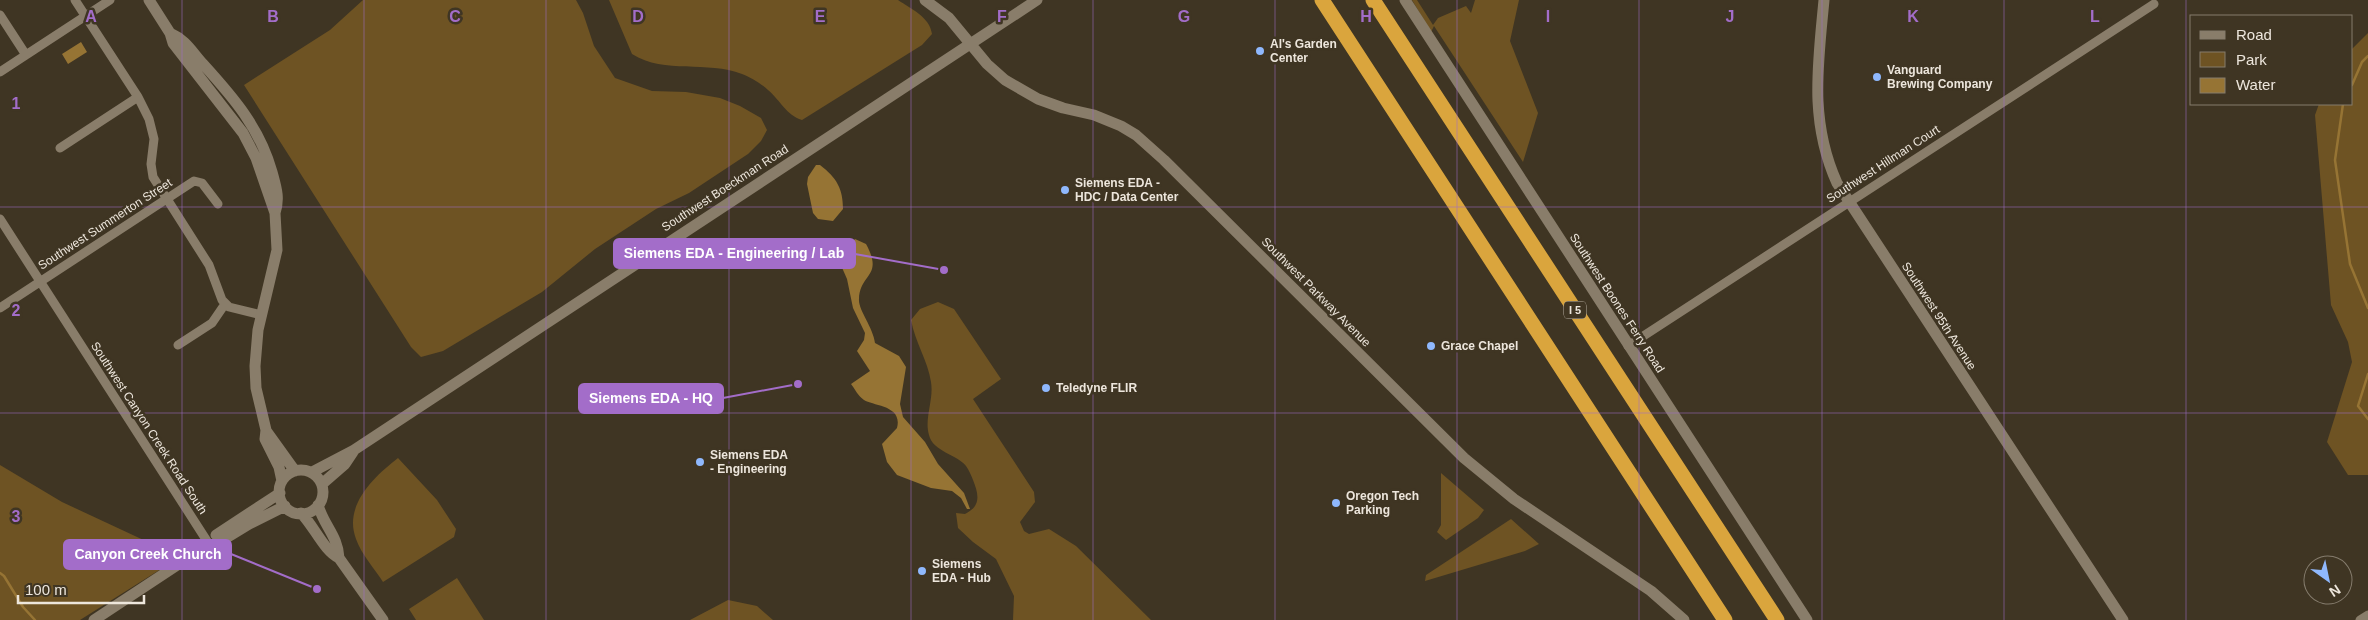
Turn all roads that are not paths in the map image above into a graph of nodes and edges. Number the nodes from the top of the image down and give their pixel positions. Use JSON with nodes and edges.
{"nodes":[{"id":1,"x":75,"y":0,"type":"edge"},
{"id":2,"x":110,"y":0,"type":"edge"},
{"id":3,"x":149,"y":0,"type":"edge"},
{"id":4,"x":925,"y":0,"type":"edge"},
{"id":5,"x":1036,"y":0,"type":"edge"},
{"id":6,"x":1322,"y":0,"type":"edge"},
{"id":7,"x":1373,"y":0,"type":"edge"},
{"id":8,"x":1405,"y":0,"type":"edge"},
{"id":9,"x":1824,"y":0,"type":"edge"},
{"id":10,"x":2154,"y":4,"type":"dead end"},
{"id":11,"x":0,"y":15,"type":"edge"},
{"id":12,"x":85,"y":16,"type":"junction"},
{"id":13,"x":970,"y":42,"type":"junction"},
{"id":14,"x":26,"y":55,"type":"junction"},
{"id":15,"x":0,"y":72,"type":"edge"},
{"id":16,"x":138,"y":97,"type":"junction"},
{"id":17,"x":60,"y":148,"type":"dead end"},
{"id":18,"x":166,"y":199,"type":"junction"},
{"id":19,"x":1848,"y":202,"type":"junction"},
{"id":20,"x":218,"y":204,"type":"dead end"},
{"id":21,"x":0,"y":219,"type":"edge"},
{"id":22,"x":41,"y":282,"type":"junction"},
{"id":23,"x":225,"y":304,"type":"junction"},
{"id":24,"x":0,"y":308,"type":"edge"},
{"id":25,"x":262,"y":315,"type":"junction"},
{"id":26,"x":178,"y":345,"type":"dead end"},
{"id":27,"x":1628,"y":346,"type":"junction"},
{"id":28,"x":266,"y":430,"type":"junction"},
{"id":29,"x":354,"y":450,"type":"junction"},
{"id":30,"x":295,"y":470,"type":"junction"},
{"id":31,"x":312,"y":472,"type":"junction"},
{"id":32,"x":322,"y":484,"type":"junction"},
{"id":33,"x":281,"y":487,"type":"junction"},
{"id":34,"x":318,"y":505,"type":"junction"},
{"id":35,"x":285,"y":506,"type":"junction"},
{"id":36,"x":301,"y":513,"type":"junction"},
{"id":37,"x":207,"y":541,"type":"junction"},
{"id":38,"x":196,"y":552,"type":"junction"},
{"id":39,"x":339,"y":558,"type":"junction"},
{"id":40,"x":2368,"y":615,"type":"edge"},
{"id":41,"x":94,"y":620,"type":"edge"},
{"id":42,"x":383,"y":620,"type":"edge"},
{"id":43,"x":1684,"y":620,"type":"edge"},
{"id":44,"x":1725,"y":620,"type":"edge"},
{"id":45,"x":1777,"y":620,"type":"edge"},
{"id":46,"x":1806,"y":620,"type":"edge"},
{"id":47,"x":2122,"y":620,"type":"edge"},
{"id":48,"x":2360,"y":620,"type":"edge"}],
"edges":[{"from":1,"to":12,"type":"street"},
{"from":2,"to":12,"type":"street"},
{"from":3,"to":25,"type":"main road"},
{"from":4,"to":13,"type":"main road","name":"Southwest Parkway Avenue"},
{"from":5,"to":13,"type":"main road","name":"Southwest Boeckman Road"},
{"from":6,"to":44,"type":"highway"},
{"from":7,"to":45,"type":"highway","number":"I 5"},
{"from":8,"to":27,"type":"main road","name":"Southwest Boones Ferry Road"},
{"from":9,"to":19,"type":"main road","name":"Southwest 95th Avenue"},
{"from":10,"to":19,"type":"street","name":"Southwest Hillman Court"},
{"from":11,"to":14,"type":"street"},
{"from":12,"to":14,"type":"street"},
{"from":12,"to":16,"type":"street"},
{"from":13,"to":29,"type":"main road","name":"Southwest Boeckman Road"},
{"from":13,"to":43,"type":"main road","name":"Southwest Parkway Avenue"},
{"from":14,"to":15,"type":"street"},
{"from":16,"to":17,"type":"street"},
{"from":16,"to":18,"type":"street"},
{"from":18,"to":20,"type":"street","name":"Southwest Summerton Street"},
{"from":18,"to":22,"type":"street","name":"Southwest Summerton Street"},
{"from":18,"to":23,"type":"street"},
{"from":19,"to":27,"type":"street","name":"Southwest Hillman Court"},
{"from":19,"to":47,"type":"main road","name":"Southwest 95th Avenue"},
{"from":21,"to":22,"type":"street","name":"Southwest Canyon Creek Road South"},
{"from":22,"to":24,"type":"street","name":"Southwest Summerton Street"},
{"from":22,"to":37,"type":"street","name":"Southwest Canyon Creek Road South"},
{"from":23,"to":25,"type":"street"},
{"from":23,"to":26,"type":"street"},
{"from":25,"to":28,"type":"main road"},
{"from":27,"to":46,"type":"main road","name":"Southwest Boones Ferry Road"},
{"from":28,"to":30,"type":"main road"},
{"from":28,"to":33,"type":"main road"},
{"from":29,"to":31,"type":"main road","name":"Southwest Boeckman Road"},
{"from":29,"to":32,"type":"main road","name":"Southwest Boeckman Road"},
{"from":30,"to":31,"type":"main road"},
{"from":30,"to":33,"type":"main road"},
{"from":31,"to":32,"type":"main road"},
{"from":32,"to":34,"type":"main road"},
{"from":33,"to":35,"type":"main road"},
{"from":33,"to":37,"type":"main road"},
{"from":34,"to":36,"type":"main road"},
{"from":34,"to":39,"type":"main road"},
{"from":35,"to":36,"type":"main road"},
{"from":35,"to":38,"type":"main road"},
{"from":36,"to":39,"type":"main road"},
{"from":37,"to":38,"type":"main road"},
{"from":38,"to":41,"type":"main road"},
{"from":39,"to":42,"type":"main road"},
{"from":40,"to":48,"type":"street"}]}
